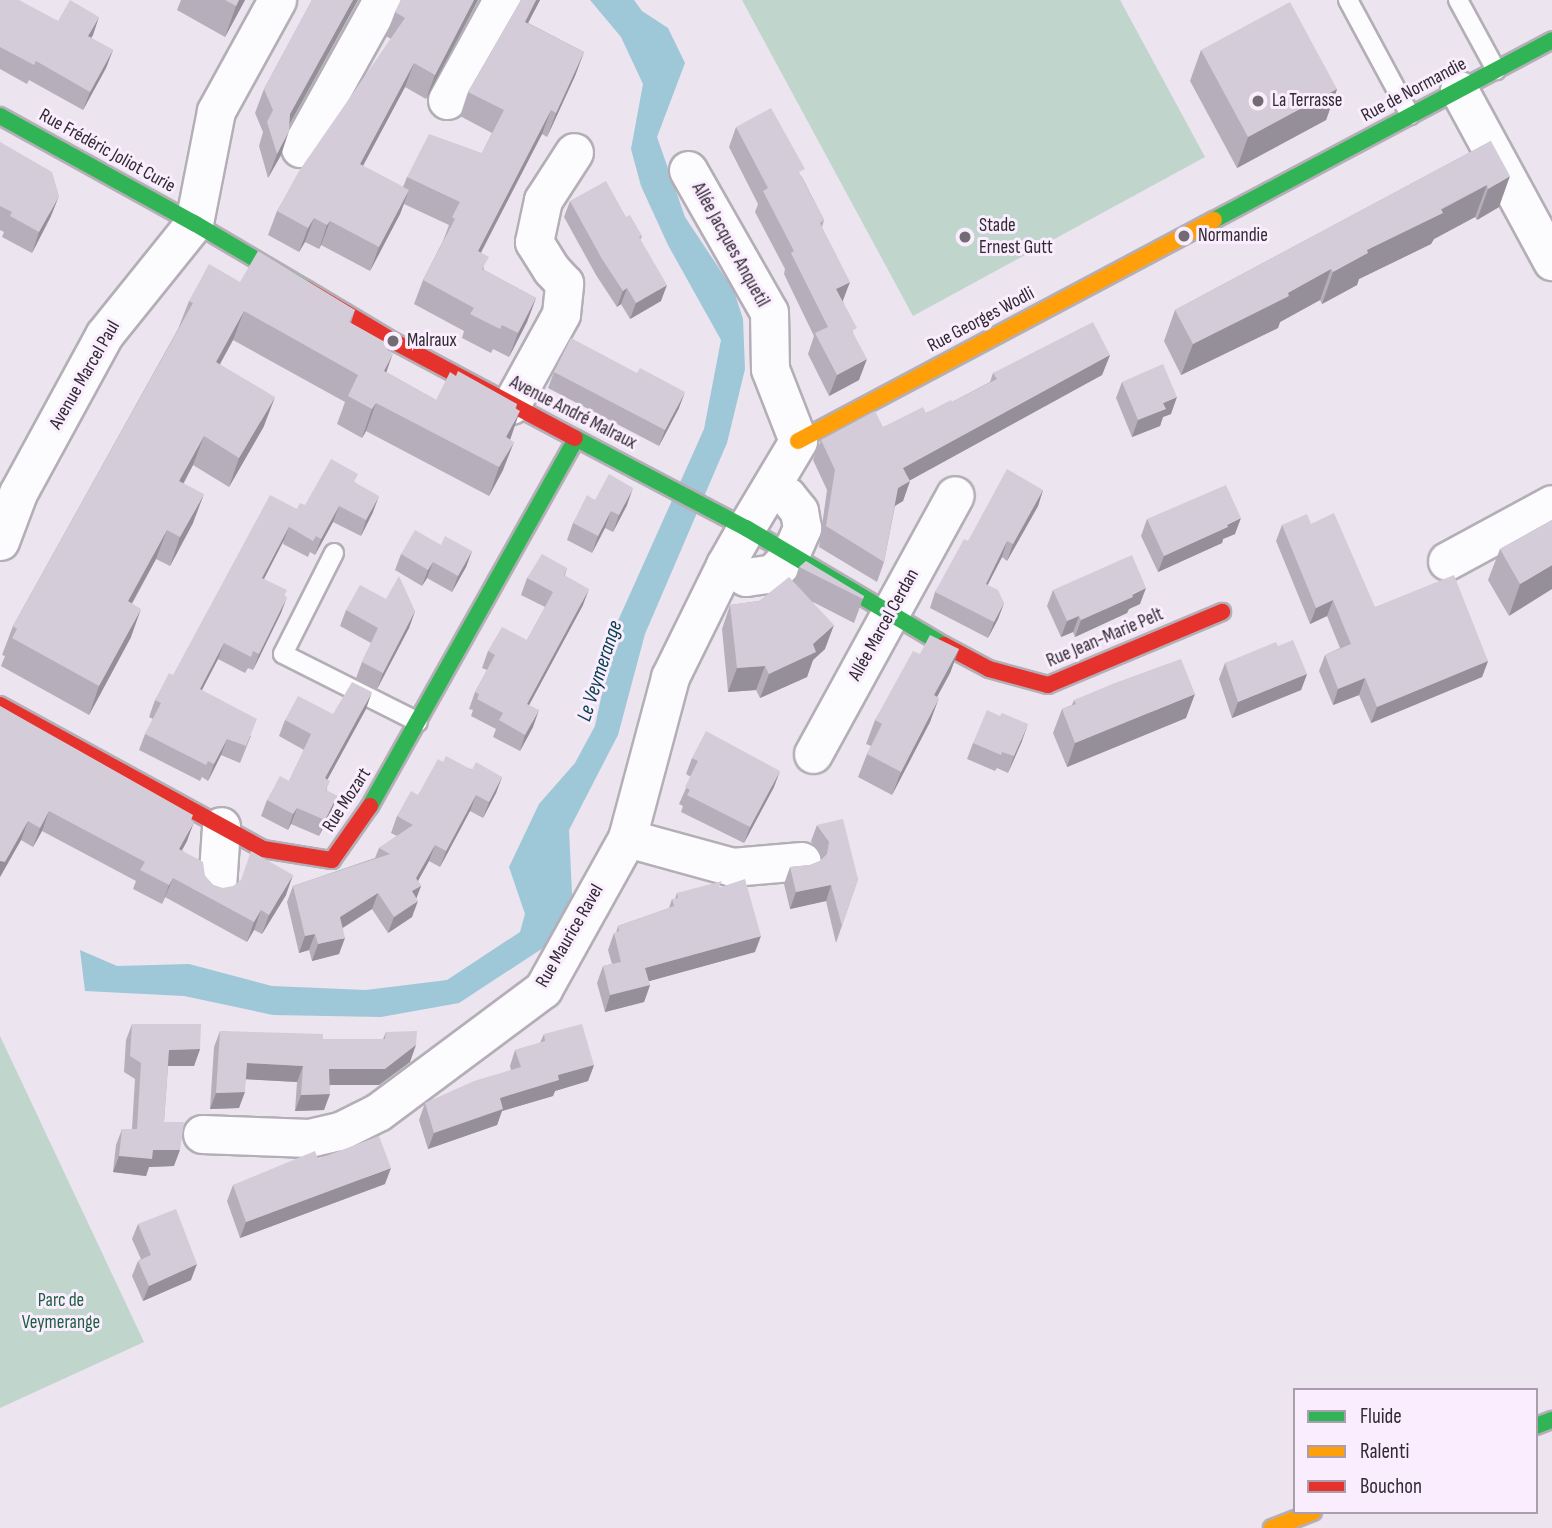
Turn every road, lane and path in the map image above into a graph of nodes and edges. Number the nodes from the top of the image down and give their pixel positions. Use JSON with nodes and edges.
{"nodes":[{"id":1,"x":277,"y":0,"type":"edge"},
{"id":2,"x":382,"y":0,"type":"edge"},
{"id":3,"x":502,"y":0,"type":"edge"},
{"id":4,"x":1348,"y":0,"type":"edge"},
{"id":5,"x":1458,"y":0,"type":"edge"},
{"id":6,"x":1552,"y":40,"type":"edge"},
{"id":7,"x":1496,"y":70,"type":"junction"},
{"id":8,"x":1459,"y":90,"type":"junction"},
{"id":9,"x":447,"y":100,"type":"dead end"},
{"id":10,"x":1410,"y":115,"type":"junction"},
{"id":11,"x":0,"y":116,"type":"edge"},
{"id":12,"x":300,"y":148,"type":"dead end"},
{"id":13,"x":574,"y":152,"type":"dead end"},
{"id":14,"x":688,"y":170,"type":"dead end"},
{"id":15,"x":194,"y":223,"type":"junction"},
{"id":16,"x":1184,"y":236,"type":"joint"},
{"id":17,"x":1552,"y":261,"type":"edge"},
{"id":18,"x":511,"y":405,"type":"junction"},
{"id":19,"x":576,"y":439,"type":"junction"},
{"id":20,"x":798,"y":441,"type":"junction"},
{"id":21,"x":771,"y":487,"type":"junction"},
{"id":22,"x":955,"y":495,"type":"dead end"},
{"id":23,"x":1552,"y":504,"type":"edge"},
{"id":24,"x":731,"y":521,"type":"junction"},
{"id":25,"x":0,"y":541,"type":"edge"},
{"id":26,"x":334,"y":553,"type":"dead end"},
{"id":27,"x":790,"y":555,"type":"junction"},
{"id":28,"x":1447,"y":561,"type":"dead end"},
{"id":29,"x":725,"y":565,"type":"junction"},
{"id":30,"x":1222,"y":612,"type":"dead end"},
{"id":31,"x":889,"y":615,"type":"junction"},
{"id":32,"x":0,"y":705,"type":"edge"},
{"id":33,"x":418,"y":722,"type":"junction"},
{"id":34,"x":813,"y":754,"type":"dead end"},
{"id":35,"x":222,"y":826,"type":"junction"},
{"id":36,"x":627,"y":838,"type":"junction"},
{"id":37,"x":802,"y":861,"type":"dead end"},
{"id":38,"x":217,"y":887,"type":"edge"},
{"id":39,"x":202,"y":1134,"type":"dead end"},
{"id":40,"x":1308,"y":1514,"type":"edge"},
{"id":41,"x":1272,"y":1528,"type":"edge"}],
"edges":[{"from":1,"to":15,"type":"street"},
{"from":2,"to":12,"type":"street"},
{"from":3,"to":9,"type":"street"},
{"from":4,"to":10,"type":"lane"},
{"from":5,"to":7,"type":"lane"},
{"from":6,"to":7,"type":"street","name":"Rue de Normandie"},
{"from":7,"to":8,"type":"street","name":"Rue de Normandie"},
{"from":8,"to":10,"type":"street","name":"Rue de Normandie"},
{"from":8,"to":17,"type":"street"},
{"from":10,"to":16,"type":"street","name":"Rue de Normandie"},
{"from":11,"to":15,"type":"street","name":"Rue Frédéric Joliot Curie"},
{"from":13,"to":18,"type":"street"},
{"from":14,"to":20,"type":"street","name":"Allée Jacques Anquetil"},
{"from":15,"to":18,"type":"street","name":"Avenue André Malraux"},
{"from":15,"to":25,"type":"street","name":"Avenue Marcel Paul"},
{"from":16,"to":20,"type":"street","name":"Rue Georges Wodli"},
{"from":18,"to":19,"type":"street","name":"Avenue André Malraux"},
{"from":19,"to":24,"type":"street","name":"Avenue André Malraux"},
{"from":19,"to":33,"type":"street","name":"Rue Mozart"},
{"from":20,"to":21,"type":"street"},
{"from":21,"to":24,"type":"street","name":"Rue Maurice Ravel"},
{"from":21,"to":27,"type":"street"},
{"from":22,"to":31,"type":"street","name":"Allée Marcel Cerdan"},
{"from":23,"to":28,"type":"street"},
{"from":24,"to":27,"type":"street","name":"Rue Jean-Marie Pelt"},
{"from":24,"to":29,"type":"street","name":"Rue Maurice Ravel"},
{"from":26,"to":33,"type":"lane"},
{"from":27,"to":29,"type":"street"},
{"from":27,"to":31,"type":"street","name":"Rue Jean-Marie Pelt"},
{"from":29,"to":36,"type":"street","name":"Rue Maurice Ravel"},
{"from":30,"to":31,"type":"street","name":"Rue Jean-Marie Pelt"},
{"from":31,"to":34,"type":"street","name":"Allée Marcel Cerdan"},
{"from":32,"to":35,"type":"street","name":"Rue Mozart"},
{"from":33,"to":35,"type":"street","name":"Rue Mozart"},
{"from":35,"to":38,"type":"street"},
{"from":36,"to":37,"type":"street"},
{"from":36,"to":39,"type":"street","name":"Rue Maurice Ravel"},
{"from":40,"to":41,"type":"street"}]}
